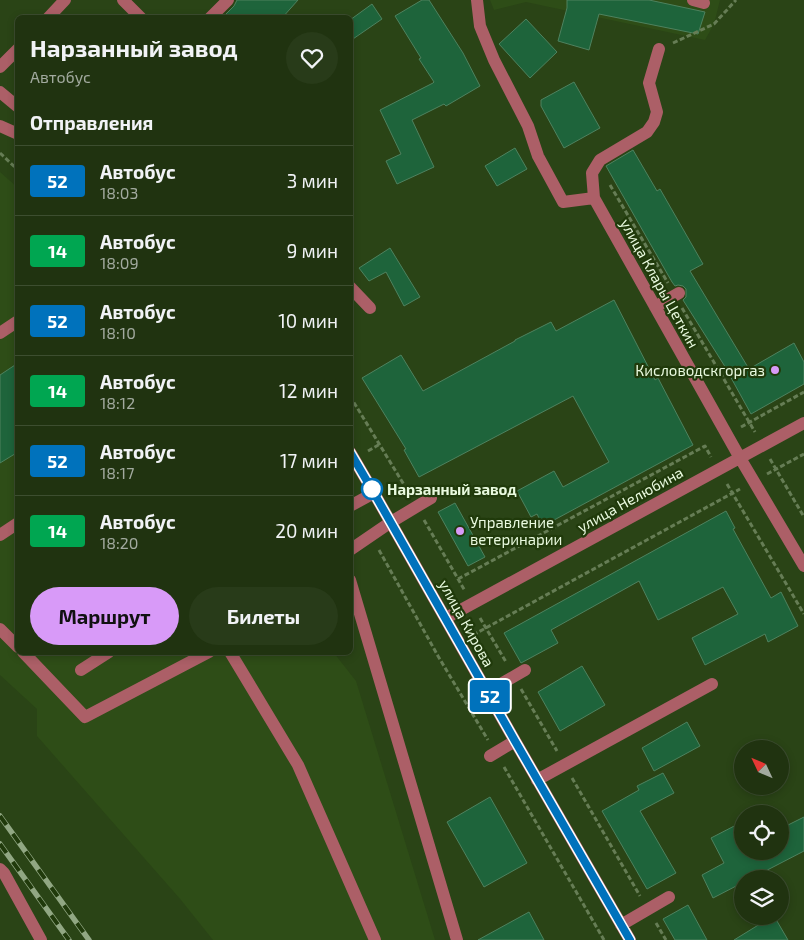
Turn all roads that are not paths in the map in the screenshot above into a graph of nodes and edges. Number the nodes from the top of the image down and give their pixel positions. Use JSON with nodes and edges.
{"nodes":[{"id":1,"x":64,"y":0,"type":"edge"},
{"id":2,"x":123,"y":0,"type":"edge"},
{"id":3,"x":228,"y":0,"type":"edge"},
{"id":4,"x":477,"y":0,"type":"edge"},
{"id":5,"x":51,"y":15,"type":"edge"},
{"id":6,"x":138,"y":15,"type":"edge"},
{"id":7,"x":213,"y":15,"type":"edge"},
{"id":8,"x":659,"y":49,"type":"road end"},
{"id":9,"x":15,"y":52,"type":"edge"},
{"id":10,"x":0,"y":67,"type":"edge"},
{"id":11,"x":0,"y":92,"type":"edge"},
{"id":12,"x":15,"y":105,"type":"edge"},
{"id":13,"x":0,"y":126,"type":"edge"},
{"id":14,"x":15,"y":133,"type":"edge"},
{"id":15,"x":594,"y":198,"type":"junction"},
{"id":16,"x":353,"y":290,"type":"edge"},
{"id":17,"x":677,"y":294,"type":"road end"},
{"id":18,"x":655,"y":307,"type":"junction"},
{"id":19,"x":370,"y":308,"type":"dead end"},
{"id":20,"x":15,"y":324,"type":"edge"},
{"id":21,"x":0,"y":333,"type":"edge"},
{"id":22,"x":804,"y":423,"type":"edge"},
{"id":23,"x":353,"y":457,"type":"edge"},
{"id":24,"x":740,"y":458,"type":"junction"},
{"id":25,"x":374,"y":493,"type":"junction"},
{"id":26,"x":431,"y":498,"type":"dead end"},
{"id":27,"x":353,"y":504,"type":"edge"},
{"id":28,"x":391,"y":522,"type":"junction"},
{"id":29,"x":15,"y":525,"type":"edge"},
{"id":30,"x":0,"y":535,"type":"edge"},
{"id":31,"x":353,"y":548,"type":"edge"},
{"id":32,"x":804,"y":566,"type":"edge"},
{"id":33,"x":353,"y":590,"type":"edge"},
{"id":34,"x":446,"y":618,"type":"junction"},
{"id":35,"x":0,"y":629,"type":"edge"},
{"id":36,"x":15,"y":644,"type":"edge"},
{"id":37,"x":26,"y":655,"type":"edge"},
{"id":38,"x":104,"y":655,"type":"edge"},
{"id":39,"x":203,"y":655,"type":"edge"},
{"id":40,"x":232,"y":655,"type":"edge"},
{"id":41,"x":82,"y":670,"type":"dead end"},
{"id":42,"x":525,"y":670,"type":"dead end"},
{"id":43,"x":712,"y":684,"type":"dead end"},
{"id":44,"x":487,"y":692,"type":"junction"},
{"id":45,"x":515,"y":741,"type":"junction"},
{"id":46,"x":490,"y":756,"type":"dead end"},
{"id":47,"x":537,"y":780,"type":"junction"},
{"id":48,"x":0,"y":869,"type":"edge"},
{"id":49,"x":669,"y":897,"type":"dead end"},
{"id":50,"x":621,"y":925,"type":"junction"},
{"id":51,"x":41,"y":940,"type":"edge"},
{"id":52,"x":375,"y":940,"type":"edge"},
{"id":53,"x":457,"y":940,"type":"edge"},
{"id":54,"x":630,"y":940,"type":"edge"}],
"edges":[{"from":1,"to":5,"type":"street"},
{"from":2,"to":6,"type":"street"},
{"from":3,"to":7,"type":"street"},
{"from":4,"to":15,"type":"street"},
{"from":8,"to":15,"type":"street"},
{"from":9,"to":10,"type":"street"},
{"from":11,"to":12,"type":"street"},
{"from":13,"to":14,"type":"street"},
{"from":15,"to":18,"type":"street","name":"улица Клары Цеткин"},
{"from":16,"to":19,"type":"street"},
{"from":17,"to":18,"type":"street"},
{"from":18,"to":24,"type":"street","name":"улица Клары Цеткин"},
{"from":20,"to":21,"type":"street"},
{"from":22,"to":24,"type":"street","name":"улица Нелюбина"},
{"from":23,"to":25,"type":"street","name":"улица Кирова"},
{"from":24,"to":32,"type":"street","name":"улица Клары Цеткин"},
{"from":24,"to":34,"type":"street","name":"улица Нелюбина"},
{"from":25,"to":27,"type":"street"},
{"from":25,"to":28,"type":"street","name":"улица Кирова"},
{"from":26,"to":28,"type":"street"},
{"from":28,"to":31,"type":"street"},
{"from":28,"to":34,"type":"street","name":"улица Кирова"},
{"from":29,"to":30,"type":"street"},
{"from":33,"to":53,"type":"street"},
{"from":34,"to":44,"type":"street","name":"улица Кирова"},
{"from":35,"to":36,"type":"street"},
{"from":37,"to":39,"type":"street"},
{"from":38,"to":41,"type":"street"},
{"from":40,"to":52,"type":"street"},
{"from":42,"to":44,"type":"street"},
{"from":43,"to":47,"type":"street"},
{"from":44,"to":45,"type":"street","name":"улица Кирова"},
{"from":45,"to":46,"type":"street"},
{"from":45,"to":47,"type":"street","name":"улица Кирова"},
{"from":47,"to":50,"type":"street","name":"улица Кирова"},
{"from":48,"to":51,"type":"street"},
{"from":49,"to":50,"type":"street"},
{"from":50,"to":54,"type":"street","name":"улица Кирова"}]}
